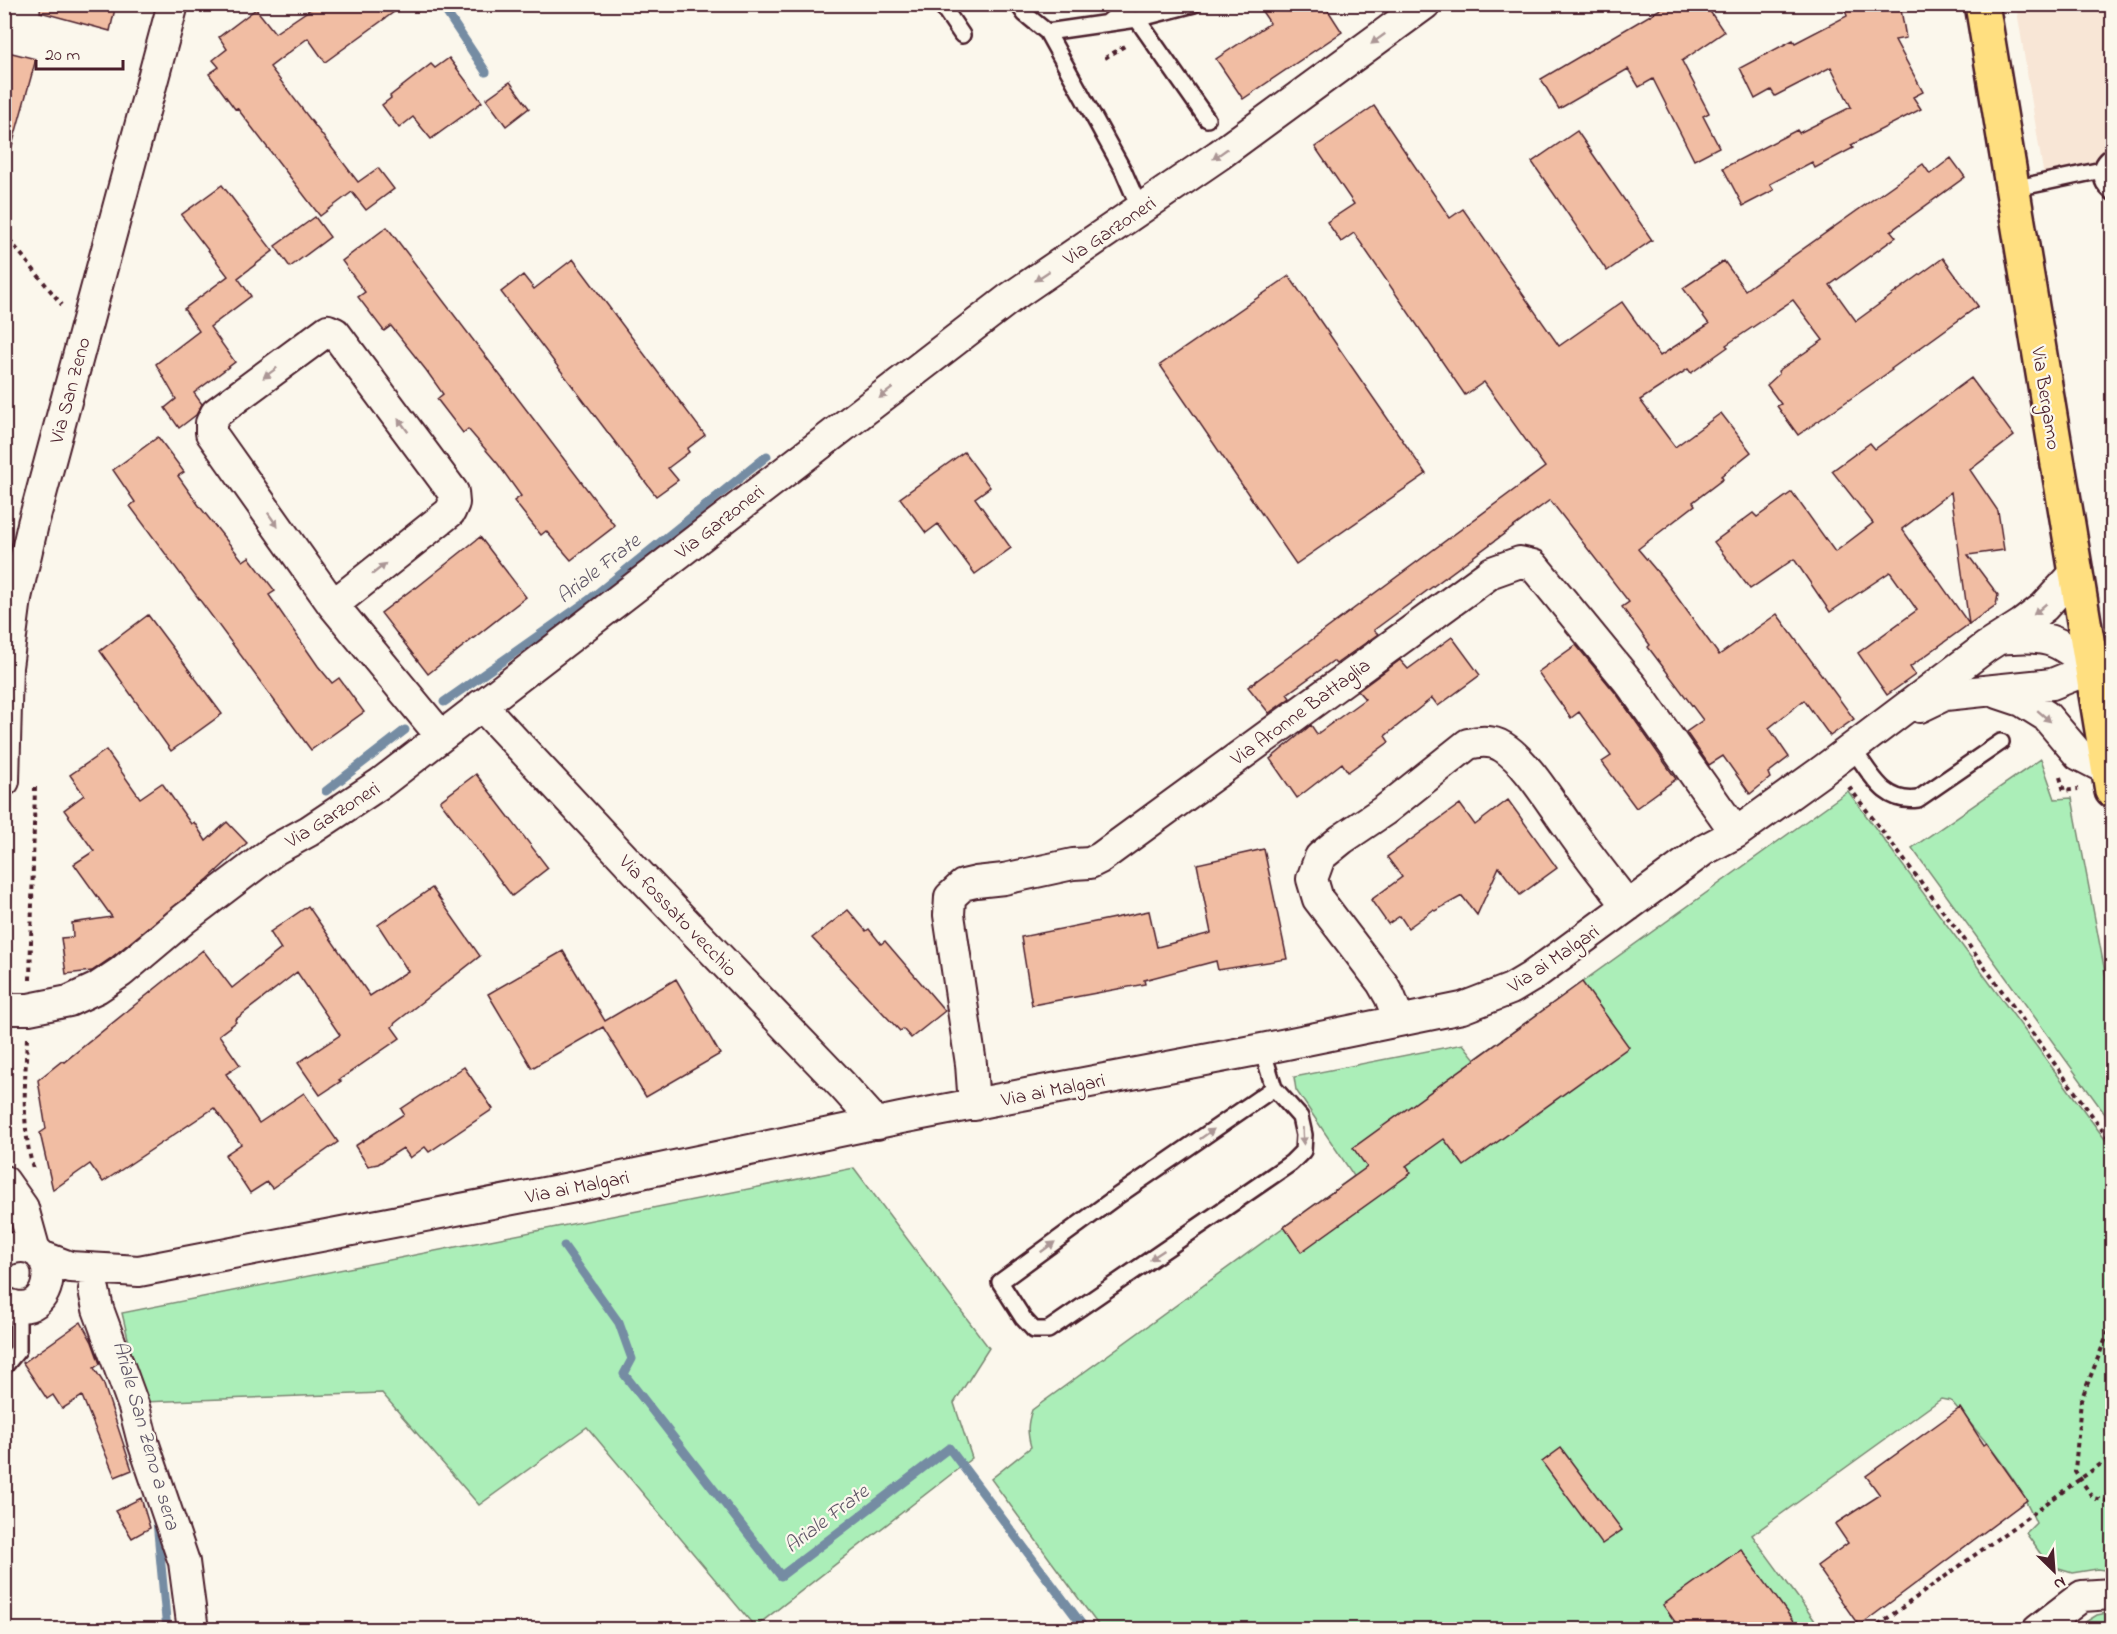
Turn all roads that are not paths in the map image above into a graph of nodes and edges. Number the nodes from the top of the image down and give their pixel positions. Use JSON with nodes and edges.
{"nodes":[{"id":1,"x":173,"y":4,"type":"edge"},
{"id":2,"x":941,"y":4,"type":"edge"},
{"id":3,"x":1018,"y":4,"type":"edge"},
{"id":4,"x":1194,"y":4,"type":"edge"},
{"id":5,"x":1425,"y":4,"type":"edge"},
{"id":6,"x":1982,"y":4,"type":"edge"},
{"id":7,"x":1135,"y":12,"type":"edge"},
{"id":8,"x":1047,"y":32,"type":"junction"},
{"id":9,"x":962,"y":35,"type":"dead end"},
{"id":10,"x":1207,"y":119,"type":"dead end"},
{"id":11,"x":2112,"y":156,"type":"edge"},
{"id":12,"x":2102,"y":170,"type":"junction"},
{"id":13,"x":2012,"y":189,"type":"junction"},
{"id":14,"x":2112,"y":192,"type":"edge"},
{"id":15,"x":1140,"y":209,"type":"junction"},
{"id":16,"x":2076,"y":572,"type":"junction"},
{"id":17,"x":10,"y":600,"type":"edge"},
{"id":18,"x":333,"y":605,"type":"junction"},
{"id":19,"x":1998,"y":639,"type":"junction"},
{"id":20,"x":6,"y":667,"type":"edge"},
{"id":21,"x":2092,"y":668,"type":"junction"},
{"id":22,"x":1992,"y":691,"type":"junction"},
{"id":23,"x":481,"y":705,"type":"junction"},
{"id":24,"x":1887,"y":722,"type":"junction"},
{"id":25,"x":441,"y":736,"type":"junction"},
{"id":26,"x":2001,"y":742,"type":"dead end"},
{"id":27,"x":1852,"y":748,"type":"junction"},
{"id":28,"x":4,"y":781,"type":"edge"},
{"id":29,"x":2111,"y":781,"type":"edge"},
{"id":30,"x":1736,"y":833,"type":"junction"},
{"id":31,"x":1628,"y":906,"type":"junction"},
{"id":32,"x":17,"y":1009,"type":"edge"},
{"id":33,"x":1399,"y":1020,"type":"junction"},
{"id":34,"x":1262,"y":1049,"type":"junction"},
{"id":35,"x":1274,"y":1088,"type":"junction"},
{"id":36,"x":974,"y":1105,"type":"junction"},
{"id":37,"x":877,"y":1124,"type":"junction"},
{"id":38,"x":4,"y":1181,"type":"edge"},
{"id":39,"x":4,"y":1251,"type":"edge"},
{"id":40,"x":38,"y":1254,"type":"junction"},
{"id":41,"x":140,"y":1271,"type":"junction"},
{"id":42,"x":94,"y":1290,"type":"junction"},
{"id":43,"x":22,"y":1301,"type":"edge"},
{"id":44,"x":4,"y":1367,"type":"edge"},
{"id":45,"x":2112,"y":1594,"type":"edge"},
{"id":46,"x":193,"y":1629,"type":"edge"},
{"id":47,"x":2038,"y":1629,"type":"edge"}],
"edges":[{"from":1,"to":17,"type":"street","name":"Via San Zeno"},
{"from":2,"to":9,"type":"lane"},
{"from":3,"to":8,"type":"lane"},
{"from":4,"to":7,"type":"lane"},
{"from":5,"to":15,"type":"street","name":"Via Garzoneri","one_way":true},
{"from":6,"to":13,"type":"main road","name":"Via Bergamo"},
{"from":7,"to":8,"type":"lane"},
{"from":7,"to":10,"type":"lane"},
{"from":8,"to":15,"type":"lane"},
{"from":11,"to":12,"type":"lane"},
{"from":12,"to":13,"type":"lane"},
{"from":12,"to":14,"type":"lane"},
{"from":13,"to":16,"type":"main road","name":"Via Bergamo"},
{"from":15,"to":23,"type":"street","name":"Via Garzoneri","one_way":true},
{"from":16,"to":19,"type":"street","name":"Via ai Malgari","one_way":true},
{"from":16,"to":21,"type":"main road","name":"Via Bergamo"},
{"from":17,"to":20,"type":"street","name":"Via San Zeno"},
{"from":18,"to":18,"type":"street","one_way":true},
{"from":18,"to":25,"type":"street"},
{"from":19,"to":21,"type":"street"},
{"from":19,"to":24,"type":"street","name":"Via ai Malgari"},
{"from":20,"to":28,"type":"street","name":"Via San Zeno"},
{"from":21,"to":22,"type":"street","name":"Via ai Malgari"},
{"from":21,"to":29,"type":"main road","name":"Via Bergamo"},
{"from":22,"to":24,"type":"street","name":"Via ai Malgari"},
{"from":22,"to":29,"type":"street","name":"Via ai Malgari","one_way":true},
{"from":23,"to":25,"type":"street","name":"Via Garzoneri"},
{"from":23,"to":37,"type":"street","name":"Via fossato vecchio"},
{"from":24,"to":27,"type":"street","name":"Via ai Malgari"},
{"from":25,"to":32,"type":"street","name":"Via Garzoneri"},
{"from":26,"to":27,"type":"lane"},
{"from":27,"to":30,"type":"street","name":"Via ai Malgari"},
{"from":30,"to":31,"type":"street","name":"Via ai Malgari"},
{"from":30,"to":36,"type":"street","name":"Via Aronne Battaglia"},
{"from":31,"to":33,"type":"street","name":"Via ai Malgari"},
{"from":31,"to":33,"type":"street"},
{"from":33,"to":34,"type":"street","name":"Via ai Malgari"},
{"from":34,"to":35,"type":"lane"},
{"from":34,"to":36,"type":"street","name":"Via ai Malgari"},
{"from":35,"to":35,"type":"lane","one_way":true},
{"from":36,"to":37,"type":"street","name":"Via ai Malgari"},
{"from":37,"to":41,"type":"street","name":"Via ai Malgari"},
{"from":38,"to":40,"type":"street"},
{"from":39,"to":40,"type":"street"},
{"from":40,"to":41,"type":"street"},
{"from":40,"to":43,"type":"street"},
{"from":41,"to":42,"type":"street"},
{"from":42,"to":43,"type":"street"},
{"from":42,"to":46,"type":"street"},
{"from":43,"to":44,"type":"lane"},
{"from":45,"to":47,"type":"street"}]}
